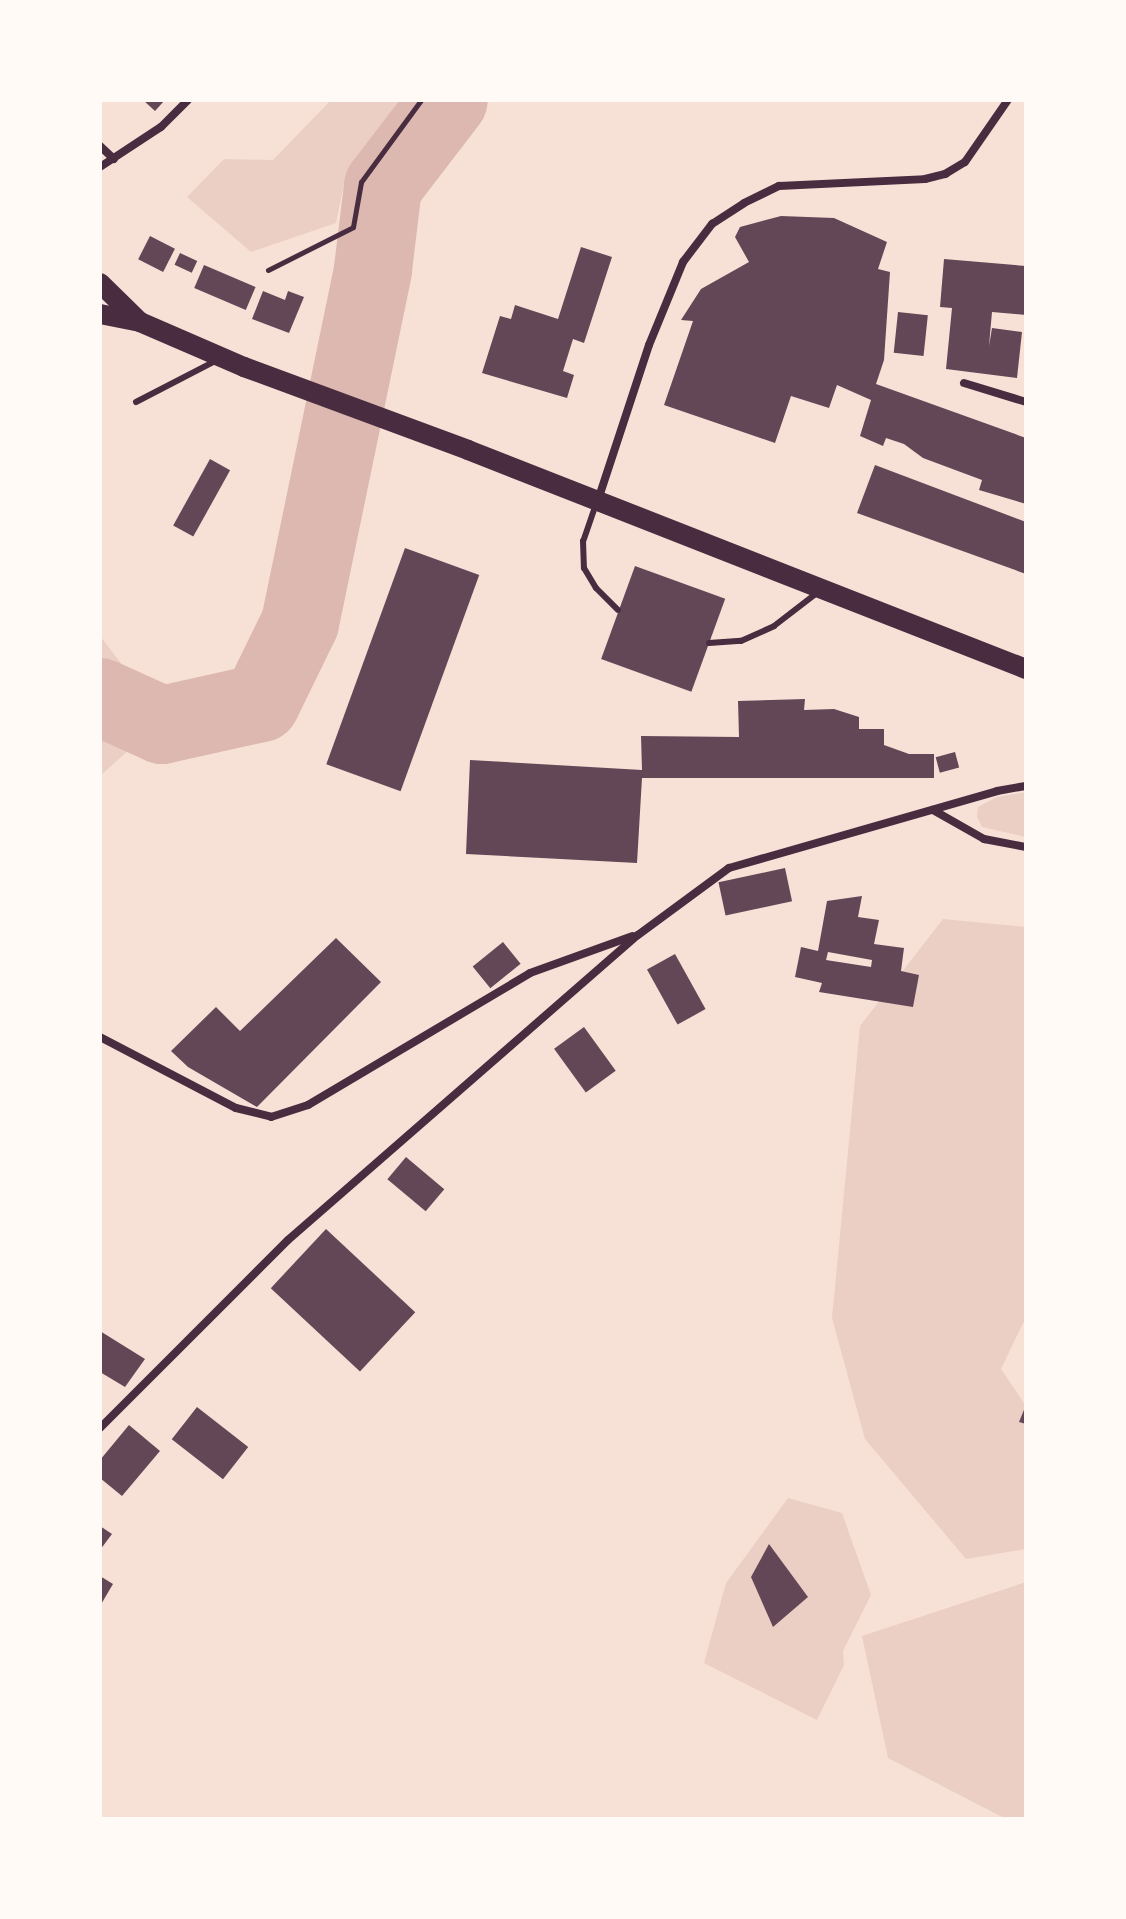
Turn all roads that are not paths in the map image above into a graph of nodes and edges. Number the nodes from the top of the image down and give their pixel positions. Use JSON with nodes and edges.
{"nodes":[{"id":1,"x":188,"y":100,"type":"edge"},
{"id":2,"x":1008,"y":100,"type":"edge"},
{"id":3,"x":100,"y":146,"type":"edge"},
{"id":4,"x":114,"y":159,"type":"junction"},
{"id":5,"x":100,"y":167,"type":"edge"},
{"id":6,"x":100,"y":283,"type":"edge"},
{"id":7,"x":100,"y":314,"type":"edge"},
{"id":8,"x":140,"y":322,"type":"junction"},
{"id":9,"x":222,"y":358,"type":"junction"},
{"id":10,"x":964,"y":383,"type":"dead end"},
{"id":11,"x":136,"y":402,"type":"dead end"},
{"id":12,"x":1026,"y":402,"type":"edge"},
{"id":13,"x":597,"y":501,"type":"junction"},
{"id":14,"x":823,"y":589,"type":"junction"},
{"id":15,"x":618,"y":610,"type":"dead end"},
{"id":16,"x":709,"y":643,"type":"dead end"},
{"id":17,"x":1026,"y":669,"type":"edge"},
{"id":18,"x":1026,"y":786,"type":"edge"},
{"id":19,"x":933,"y":810,"type":"junction"},
{"id":20,"x":1026,"y":847,"type":"edge"},
{"id":21,"x":638,"y":935,"type":"junction"},
{"id":22,"x":100,"y":1037,"type":"edge"},
{"id":23,"x":100,"y":1428,"type":"edge"}],
"edges":[{"from":1,"to":4,"type":"street"},
{"from":2,"to":13,"type":"street"},
{"from":3,"to":4,"type":"street"},
{"from":4,"to":5,"type":"street"},
{"from":6,"to":8,"type":"main road"},
{"from":7,"to":8,"type":"main road"},
{"from":8,"to":9,"type":"main road"},
{"from":9,"to":11,"type":"lane"},
{"from":9,"to":13,"type":"main road"},
{"from":10,"to":12,"type":"street"},
{"from":13,"to":14,"type":"main road"},
{"from":13,"to":15,"type":"lane"},
{"from":14,"to":16,"type":"lane"},
{"from":14,"to":17,"type":"main road"},
{"from":18,"to":19,"type":"street"},
{"from":19,"to":20,"type":"street"},
{"from":19,"to":21,"type":"street"},
{"from":21,"to":22,"type":"street"},
{"from":21,"to":23,"type":"street"}]}
